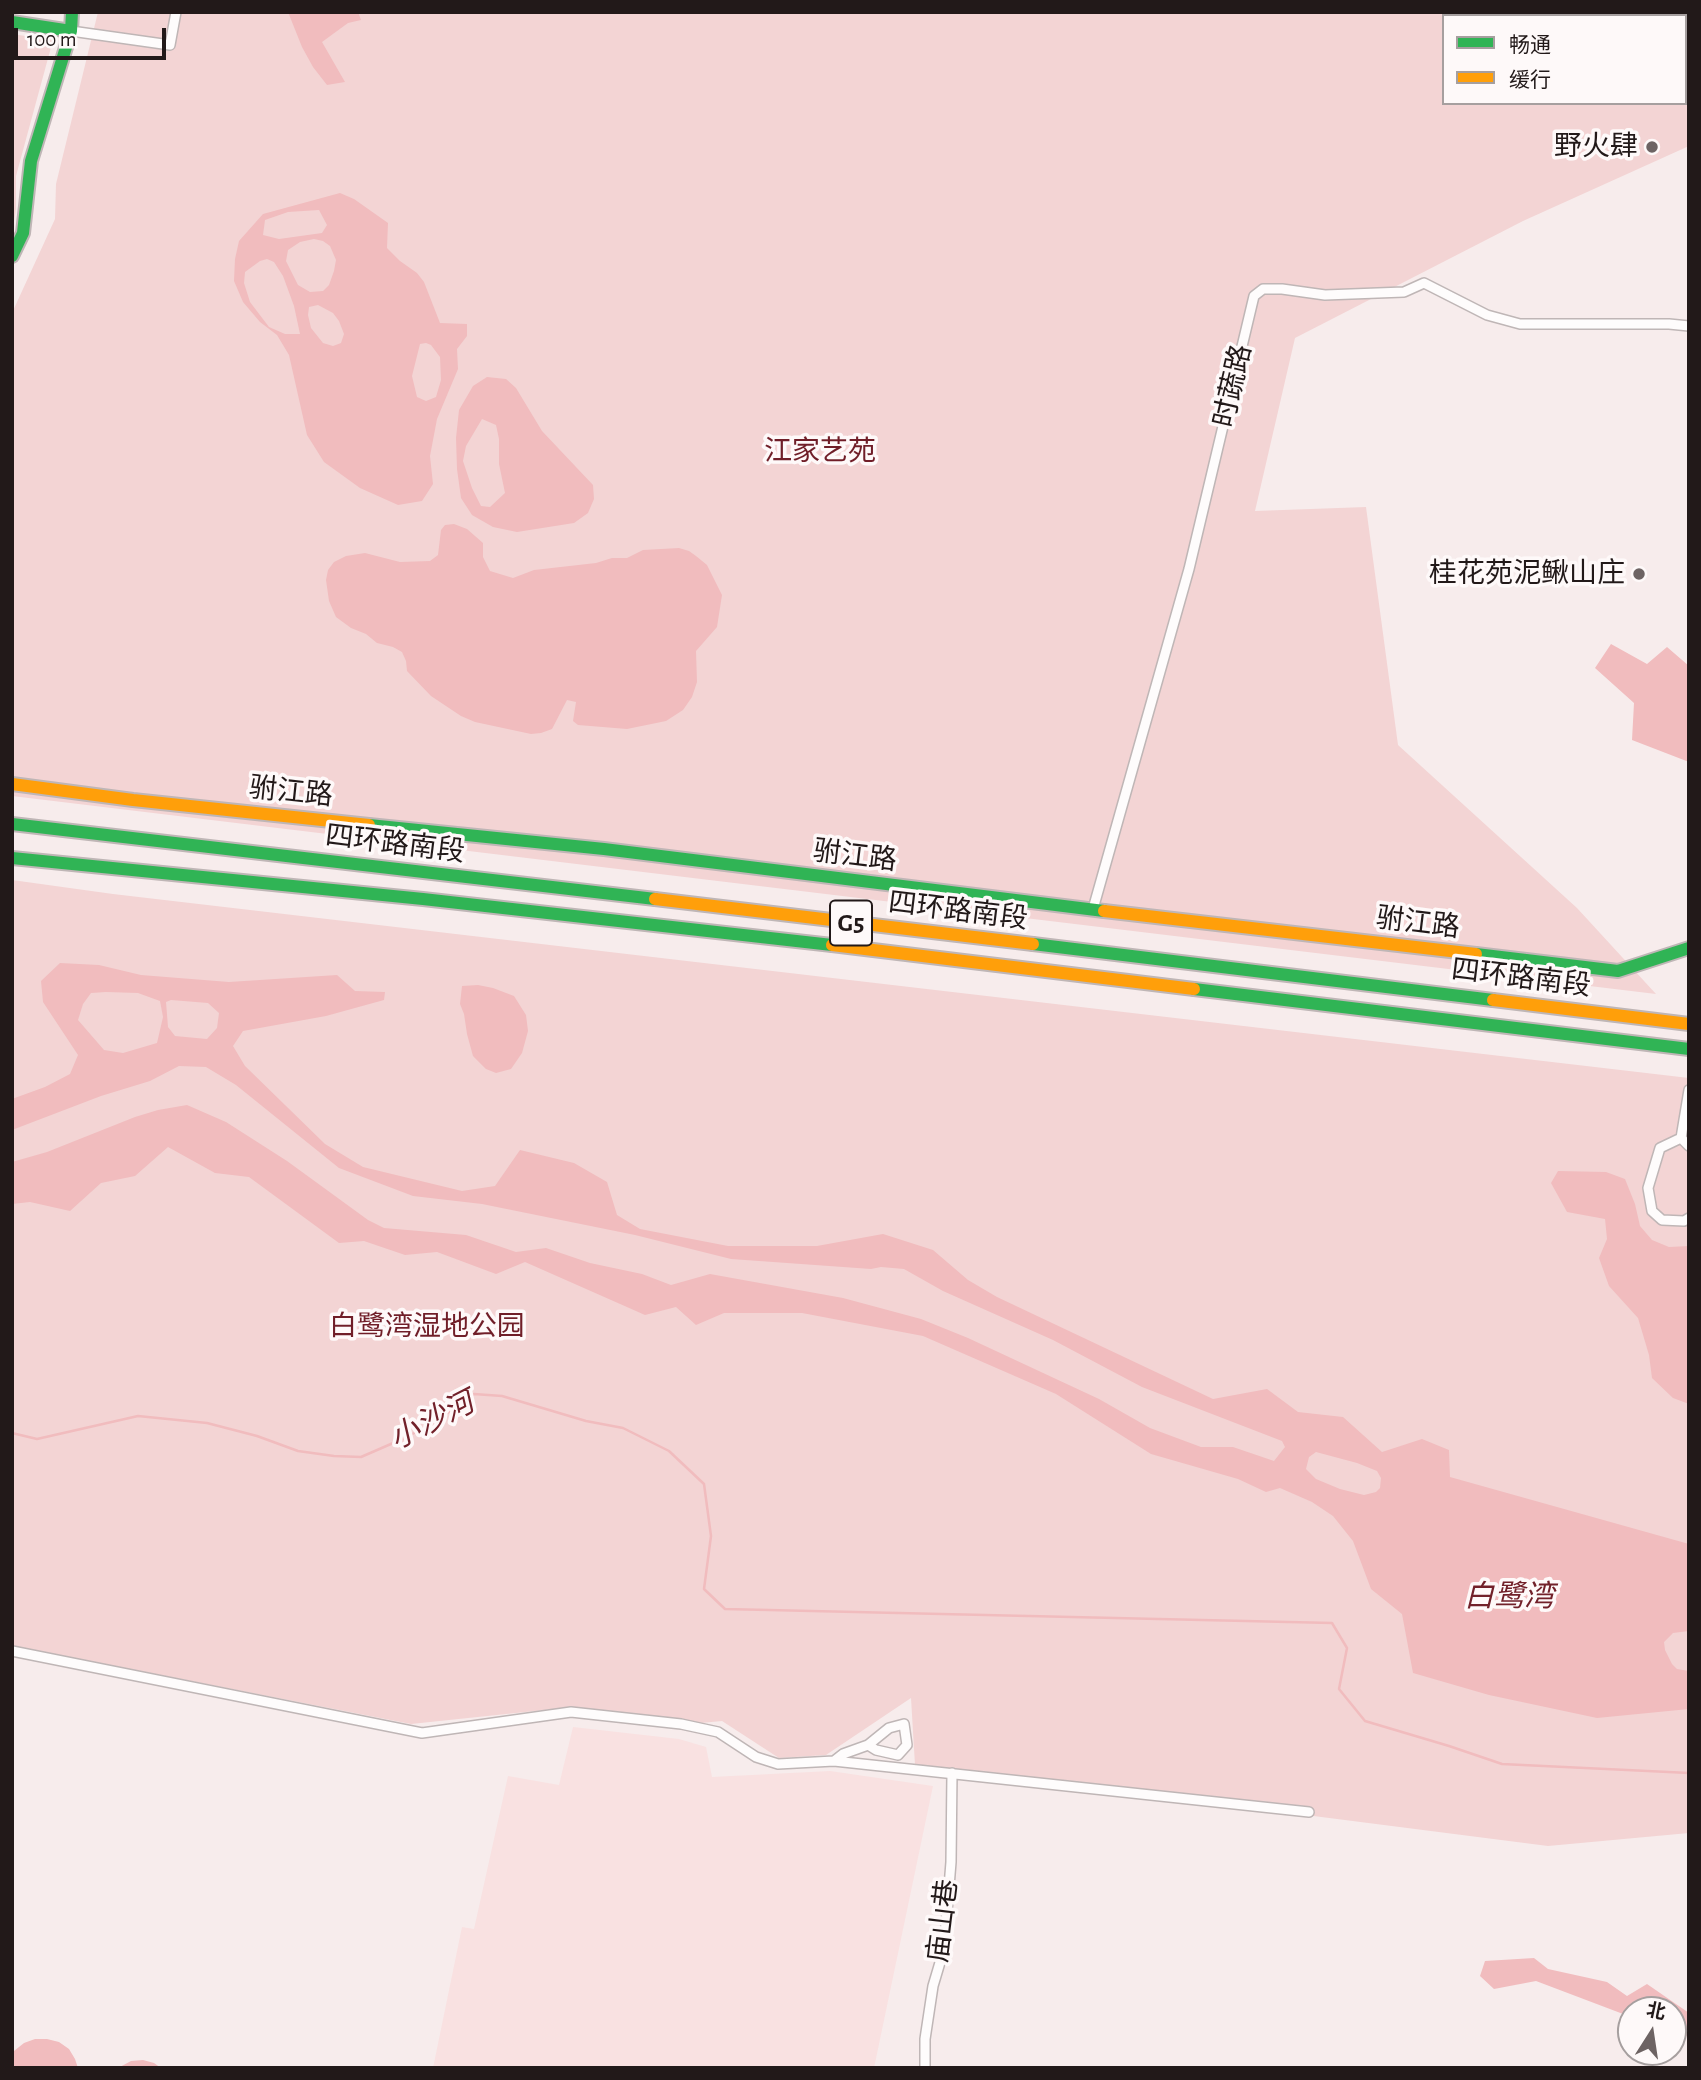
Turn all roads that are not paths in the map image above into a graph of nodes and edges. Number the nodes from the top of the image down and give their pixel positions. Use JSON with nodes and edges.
{"nodes":[{"id":1,"x":72,"y":12,"type":"edge"},
{"id":2,"x":176,"y":12,"type":"edge"},
{"id":3,"x":12,"y":22,"type":"edge"},
{"id":4,"x":71,"y":32,"type":"junction"},
{"id":5,"x":12,"y":256,"type":"edge"},
{"id":6,"x":1689,"y":326,"type":"edge"},
{"id":7,"x":12,"y":785,"type":"edge"},
{"id":8,"x":12,"y":824,"type":"edge"},
{"id":9,"x":12,"y":858,"type":"edge"},
{"id":10,"x":1093,"y":909,"type":"junction"},
{"id":11,"x":1689,"y":948,"type":"edge"},
{"id":12,"x":1689,"y":1024,"type":"edge"},
{"id":13,"x":1689,"y":1049,"type":"edge"},
{"id":14,"x":1689,"y":1090,"type":"edge"},
{"id":15,"x":1681,"y":1138,"type":"junction"},
{"id":16,"x":1689,"y":1146,"type":"edge"},
{"id":17,"x":1689,"y":1218,"type":"edge"},
{"id":18,"x":12,"y":1651,"type":"edge"},
{"id":19,"x":868,"y":1745,"type":"dead end"},
{"id":20,"x":834,"y":1760,"type":"junction"},
{"id":21,"x":952,"y":1773,"type":"junction"},
{"id":22,"x":1309,"y":1812,"type":"dead end"},
{"id":23,"x":925,"y":2068,"type":"edge"}],
"edges":[{"from":1,"to":4,"type":"main road"},
{"from":2,"to":4,"type":"street"},
{"from":3,"to":4,"type":"main road"},
{"from":4,"to":5,"type":"main road"},
{"from":6,"to":10,"type":"street","name":"时蔬路"},
{"from":7,"to":10,"type":"main road","name":"驸江路"},
{"from":8,"to":12,"type":"main road","name":"四环路南段","number":"G5"},
{"from":9,"to":13,"type":"main road","name":"四环路南段","number":"G5"},
{"from":10,"to":11,"type":"main road","name":"驸江路"},
{"from":14,"to":15,"type":"street"},
{"from":15,"to":16,"type":"street"},
{"from":15,"to":17,"type":"street"},
{"from":18,"to":20,"type":"street"},
{"from":19,"to":20,"type":"street"},
{"from":20,"to":21,"type":"street"},
{"from":21,"to":22,"type":"street"},
{"from":21,"to":23,"type":"street","name":"庙山巷"}]}
